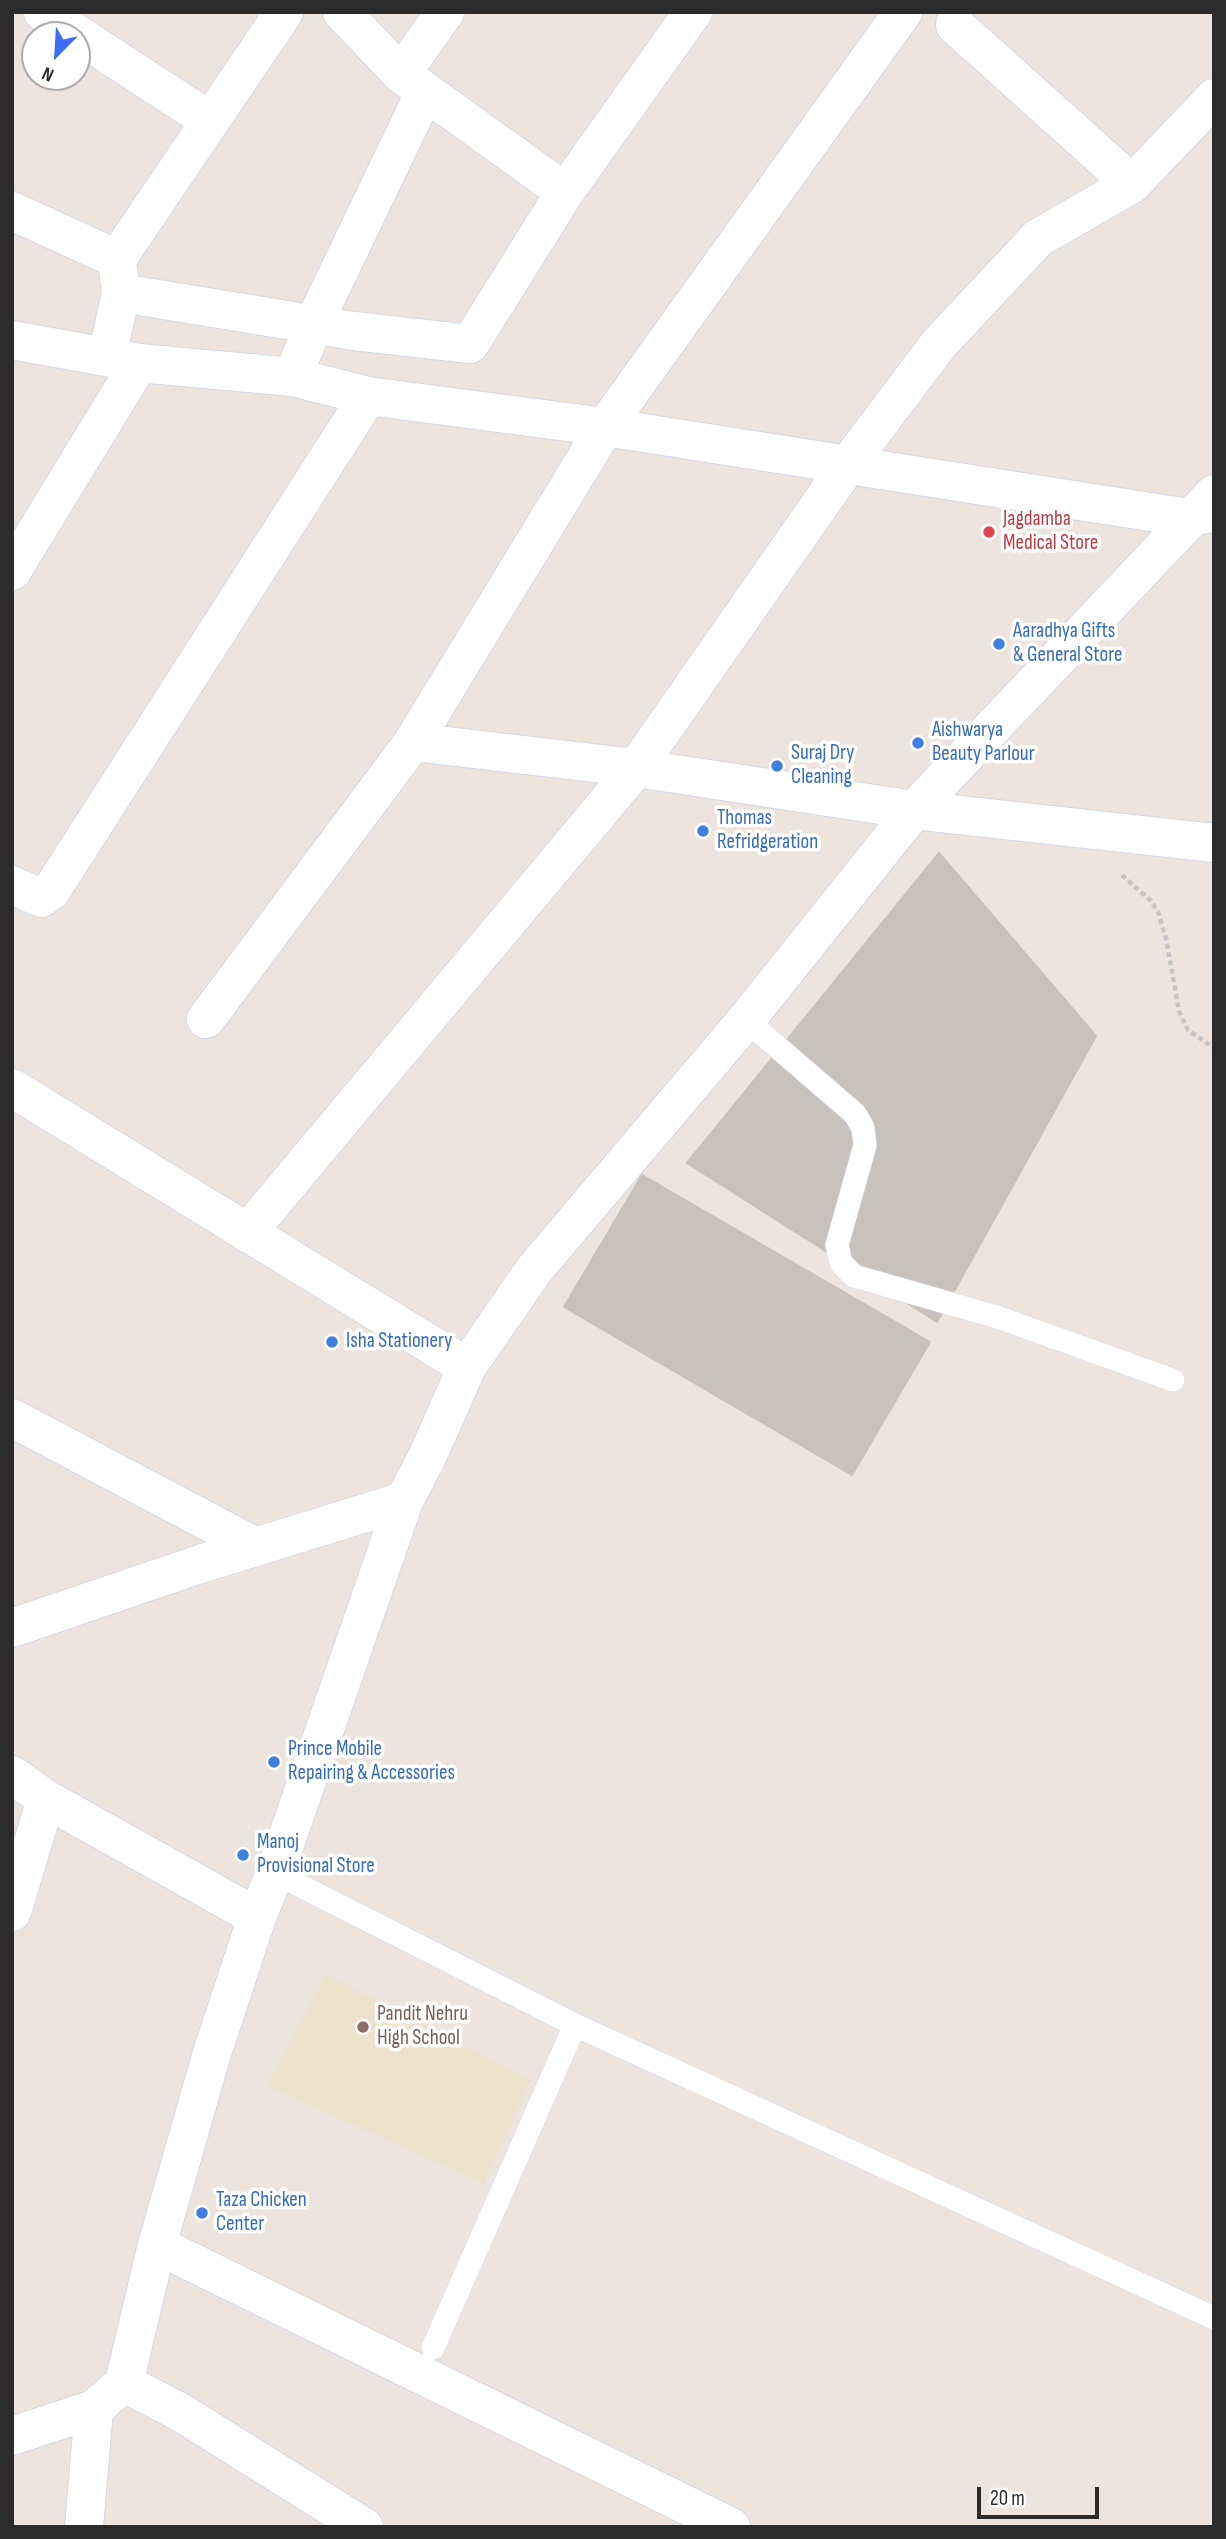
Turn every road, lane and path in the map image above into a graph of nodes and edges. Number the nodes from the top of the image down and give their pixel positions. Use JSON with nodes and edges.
{"nodes":[{"id":1,"x":43,"y":12,"type":"edge"},
{"id":2,"x":284,"y":12,"type":"edge"},
{"id":3,"x":342,"y":12,"type":"edge"},
{"id":4,"x":445,"y":12,"type":"edge"},
{"id":5,"x":693,"y":12,"type":"edge"},
{"id":6,"x":903,"y":12,"type":"edge"},
{"id":7,"x":951,"y":17,"type":"edge"},
{"id":8,"x":413,"y":83,"type":"junction"},
{"id":9,"x":1214,"y":98,"type":"edge"},
{"id":10,"x":209,"y":120,"type":"junction"},
{"id":11,"x":1132,"y":184,"type":"junction"},
{"id":12,"x":565,"y":192,"type":"junction"},
{"id":13,"x":12,"y":211,"type":"edge"},
{"id":14,"x":119,"y":276,"type":"junction"},
{"id":15,"x":314,"y":323,"type":"junction"},
{"id":16,"x":12,"y":340,"type":"edge"},
{"id":17,"x":123,"y":360,"type":"junction"},
{"id":18,"x":293,"y":377,"type":"junction"},
{"id":19,"x":368,"y":396,"type":"junction"},
{"id":20,"x":605,"y":427,"type":"junction"},
{"id":21,"x":849,"y":463,"type":"junction"},
{"id":22,"x":1206,"y":508,"type":"edge"},
{"id":23,"x":12,"y":571,"type":"edge"},
{"id":24,"x":413,"y":742,"type":"junction"},
{"id":25,"x":636,"y":768,"type":"junction"},
{"id":26,"x":914,"y":810,"type":"junction"},
{"id":27,"x":1214,"y":843,"type":"edge"},
{"id":28,"x":1116,"y":870,"type":"dead end"},
{"id":29,"x":12,"y":885,"type":"edge"},
{"id":30,"x":206,"y":1019,"type":"dead end"},
{"id":31,"x":746,"y":1020,"type":"junction"},
{"id":32,"x":1214,"y":1048,"type":"edge"},
{"id":33,"x":12,"y":1088,"type":"edge"},
{"id":34,"x":247,"y":1233,"type":"junction"},
{"id":35,"x":467,"y":1367,"type":"junction"},
{"id":36,"x":1173,"y":1380,"type":"dead end"},
{"id":37,"x":13,"y":1419,"type":"edge"},
{"id":38,"x":404,"y":1501,"type":"junction"},
{"id":39,"x":256,"y":1547,"type":"junction"},
{"id":40,"x":12,"y":1628,"type":"edge"},
{"id":41,"x":12,"y":1775,"type":"edge"},
{"id":42,"x":46,"y":1799,"type":"junction"},
{"id":43,"x":275,"y":1873,"type":"junction"},
{"id":44,"x":12,"y":1912,"type":"edge"},
{"id":45,"x":257,"y":1917,"type":"junction"},
{"id":46,"x":575,"y":2025,"type":"junction"},
{"id":47,"x":157,"y":2245,"type":"junction"},
{"id":48,"x":1214,"y":2318,"type":"edge"},
{"id":49,"x":433,"y":2348,"type":"dead end"},
{"id":50,"x":124,"y":2382,"type":"junction"},
{"id":51,"x":94,"y":2409,"type":"junction"},
{"id":52,"x":12,"y":2436,"type":"edge"},
{"id":53,"x":84,"y":2527,"type":"edge"},
{"id":54,"x":364,"y":2527,"type":"edge"},
{"id":55,"x":731,"y":2527,"type":"edge"}],
"edges":[{"from":1,"to":10,"type":"street"},
{"from":2,"to":10,"type":"street"},
{"from":3,"to":8,"type":"street"},
{"from":4,"to":8,"type":"street"},
{"from":5,"to":12,"type":"street"},
{"from":6,"to":20,"type":"street"},
{"from":7,"to":11,"type":"street"},
{"from":8,"to":12,"type":"street"},
{"from":8,"to":15,"type":"street"},
{"from":9,"to":11,"type":"street"},
{"from":10,"to":14,"type":"street"},
{"from":11,"to":21,"type":"street"},
{"from":12,"to":15,"type":"street"},
{"from":13,"to":14,"type":"street"},
{"from":14,"to":15,"type":"street"},
{"from":14,"to":17,"type":"street"},
{"from":15,"to":18,"type":"street"},
{"from":16,"to":17,"type":"street"},
{"from":17,"to":18,"type":"street"},
{"from":17,"to":23,"type":"street"},
{"from":18,"to":19,"type":"street"},
{"from":19,"to":20,"type":"street"},
{"from":19,"to":29,"type":"street"},
{"from":20,"to":21,"type":"street"},
{"from":20,"to":24,"type":"street"},
{"from":21,"to":22,"type":"street"},
{"from":21,"to":25,"type":"street"},
{"from":22,"to":26,"type":"street"},
{"from":24,"to":25,"type":"street"},
{"from":24,"to":30,"type":"street"},
{"from":25,"to":26,"type":"street"},
{"from":25,"to":34,"type":"street"},
{"from":26,"to":27,"type":"street"},
{"from":26,"to":31,"type":"street"},
{"from":28,"to":32,"type":"path"},
{"from":31,"to":35,"type":"street"},
{"from":31,"to":36,"type":"lane"},
{"from":33,"to":34,"type":"street"},
{"from":34,"to":35,"type":"street"},
{"from":35,"to":38,"type":"street"},
{"from":37,"to":39,"type":"street"},
{"from":38,"to":39,"type":"street"},
{"from":38,"to":43,"type":"street"},
{"from":39,"to":40,"type":"street"},
{"from":41,"to":42,"type":"street"},
{"from":42,"to":44,"type":"street"},
{"from":42,"to":45,"type":"street"},
{"from":43,"to":45,"type":"street"},
{"from":43,"to":46,"type":"lane"},
{"from":45,"to":47,"type":"street"},
{"from":46,"to":48,"type":"lane"},
{"from":46,"to":49,"type":"lane"},
{"from":47,"to":50,"type":"street"},
{"from":47,"to":55,"type":"street"},
{"from":50,"to":51,"type":"street"},
{"from":50,"to":54,"type":"street"},
{"from":51,"to":52,"type":"street"},
{"from":51,"to":53,"type":"street"}]}
